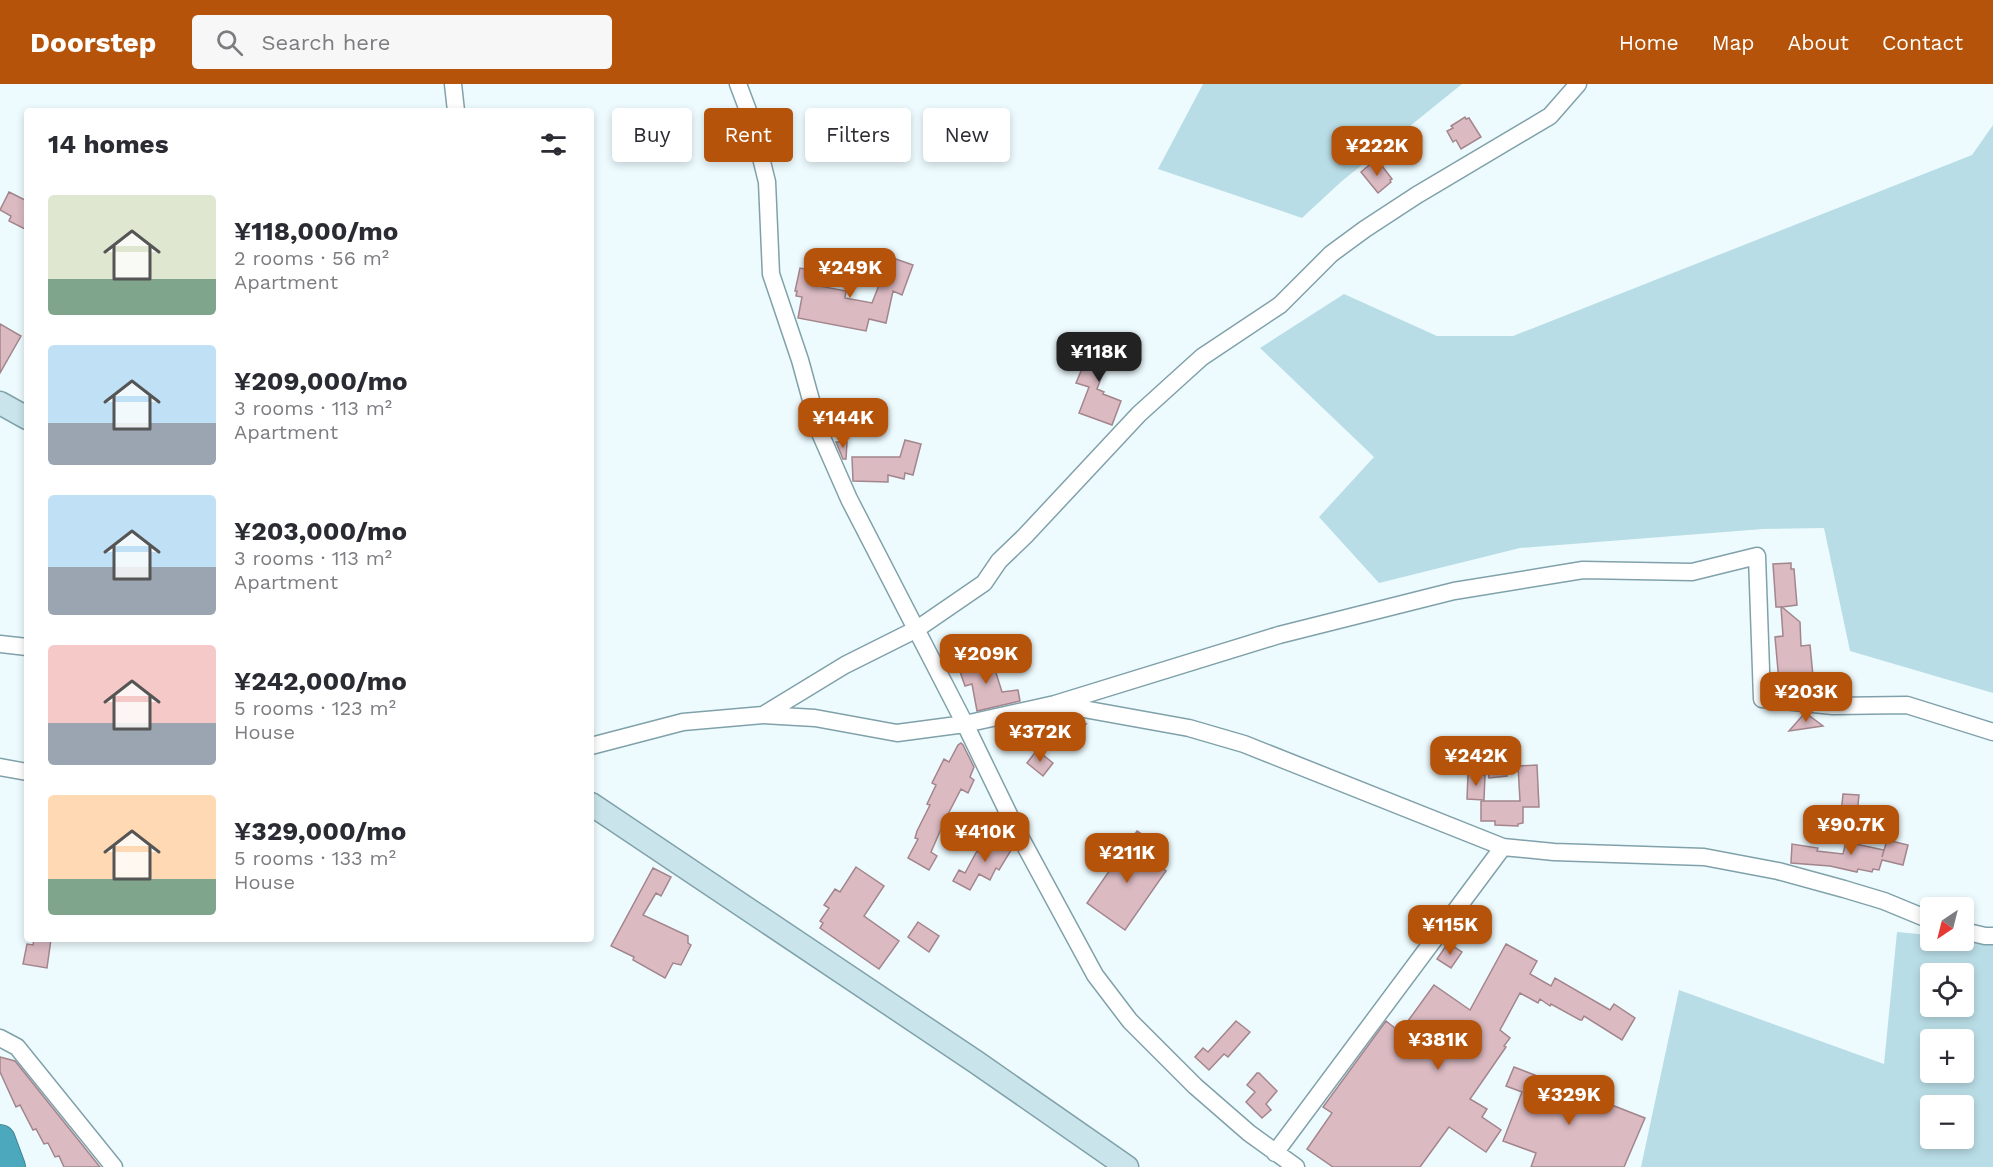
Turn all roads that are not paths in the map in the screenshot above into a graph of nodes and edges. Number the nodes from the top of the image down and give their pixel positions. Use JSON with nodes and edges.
{"nodes":[{"id":1,"x":453,"y":84,"type":"edge"},
{"id":2,"x":738,"y":84,"type":"edge"},
{"id":3,"x":1578,"y":84,"type":"edge"},
{"id":4,"x":456,"y":108,"type":"edge"},
{"id":5,"x":0,"y":403,"type":"edge"},
{"id":6,"x":24,"y":415,"type":"edge"},
{"id":7,"x":917,"y":629,"type":"junction"},
{"id":8,"x":0,"y":644,"type":"edge"},
{"id":9,"x":24,"y":647,"type":"edge"},
{"id":10,"x":1055,"y":704,"type":"junction"},
{"id":11,"x":763,"y":715,"type":"junction"},
{"id":12,"x":965,"y":724,"type":"junction"},
{"id":13,"x":1993,"y":732,"type":"edge"},
{"id":14,"x":594,"y":745,"type":"edge"},
{"id":15,"x":0,"y":768,"type":"edge"},
{"id":16,"x":24,"y":772,"type":"edge"},
{"id":17,"x":594,"y":806,"type":"edge"},
{"id":18,"x":1503,"y":847,"type":"junction"},
{"id":19,"x":1920,"y":916,"type":"edge"},
{"id":20,"x":1974,"y":933,"type":"edge"},
{"id":21,"x":1993,"y":936,"type":"edge"},
{"id":22,"x":0,"y":1038,"type":"edge"},
{"id":23,"x":0,"y":1140,"type":"edge"},
{"id":24,"x":1275,"y":1153,"type":"junction"},
{"id":25,"x":10,"y":1167,"type":"edge"},
{"id":26,"x":114,"y":1167,"type":"edge"},
{"id":27,"x":1127,"y":1167,"type":"edge"},
{"id":28,"x":1296,"y":1167,"type":"edge"}],
"edges":[{"from":1,"to":4,"type":"street"},
{"from":2,"to":7,"type":"street"},
{"from":3,"to":7,"type":"street"},
{"from":5,"to":6,"type":"street"},
{"from":7,"to":11,"type":"street"},
{"from":7,"to":12,"type":"street"},
{"from":8,"to":9,"type":"street"},
{"from":10,"to":12,"type":"street"},
{"from":10,"to":13,"type":"street"},
{"from":10,"to":18,"type":"street"},
{"from":11,"to":12,"type":"street"},
{"from":11,"to":14,"type":"street"},
{"from":12,"to":24,"type":"street"},
{"from":15,"to":16,"type":"street"},
{"from":17,"to":27,"type":"street"},
{"from":18,"to":19,"type":"street"},
{"from":18,"to":24,"type":"street"},
{"from":20,"to":21,"type":"street"},
{"from":22,"to":26,"type":"street"},
{"from":23,"to":25,"type":"highway"},
{"from":24,"to":28,"type":"street"}]}
